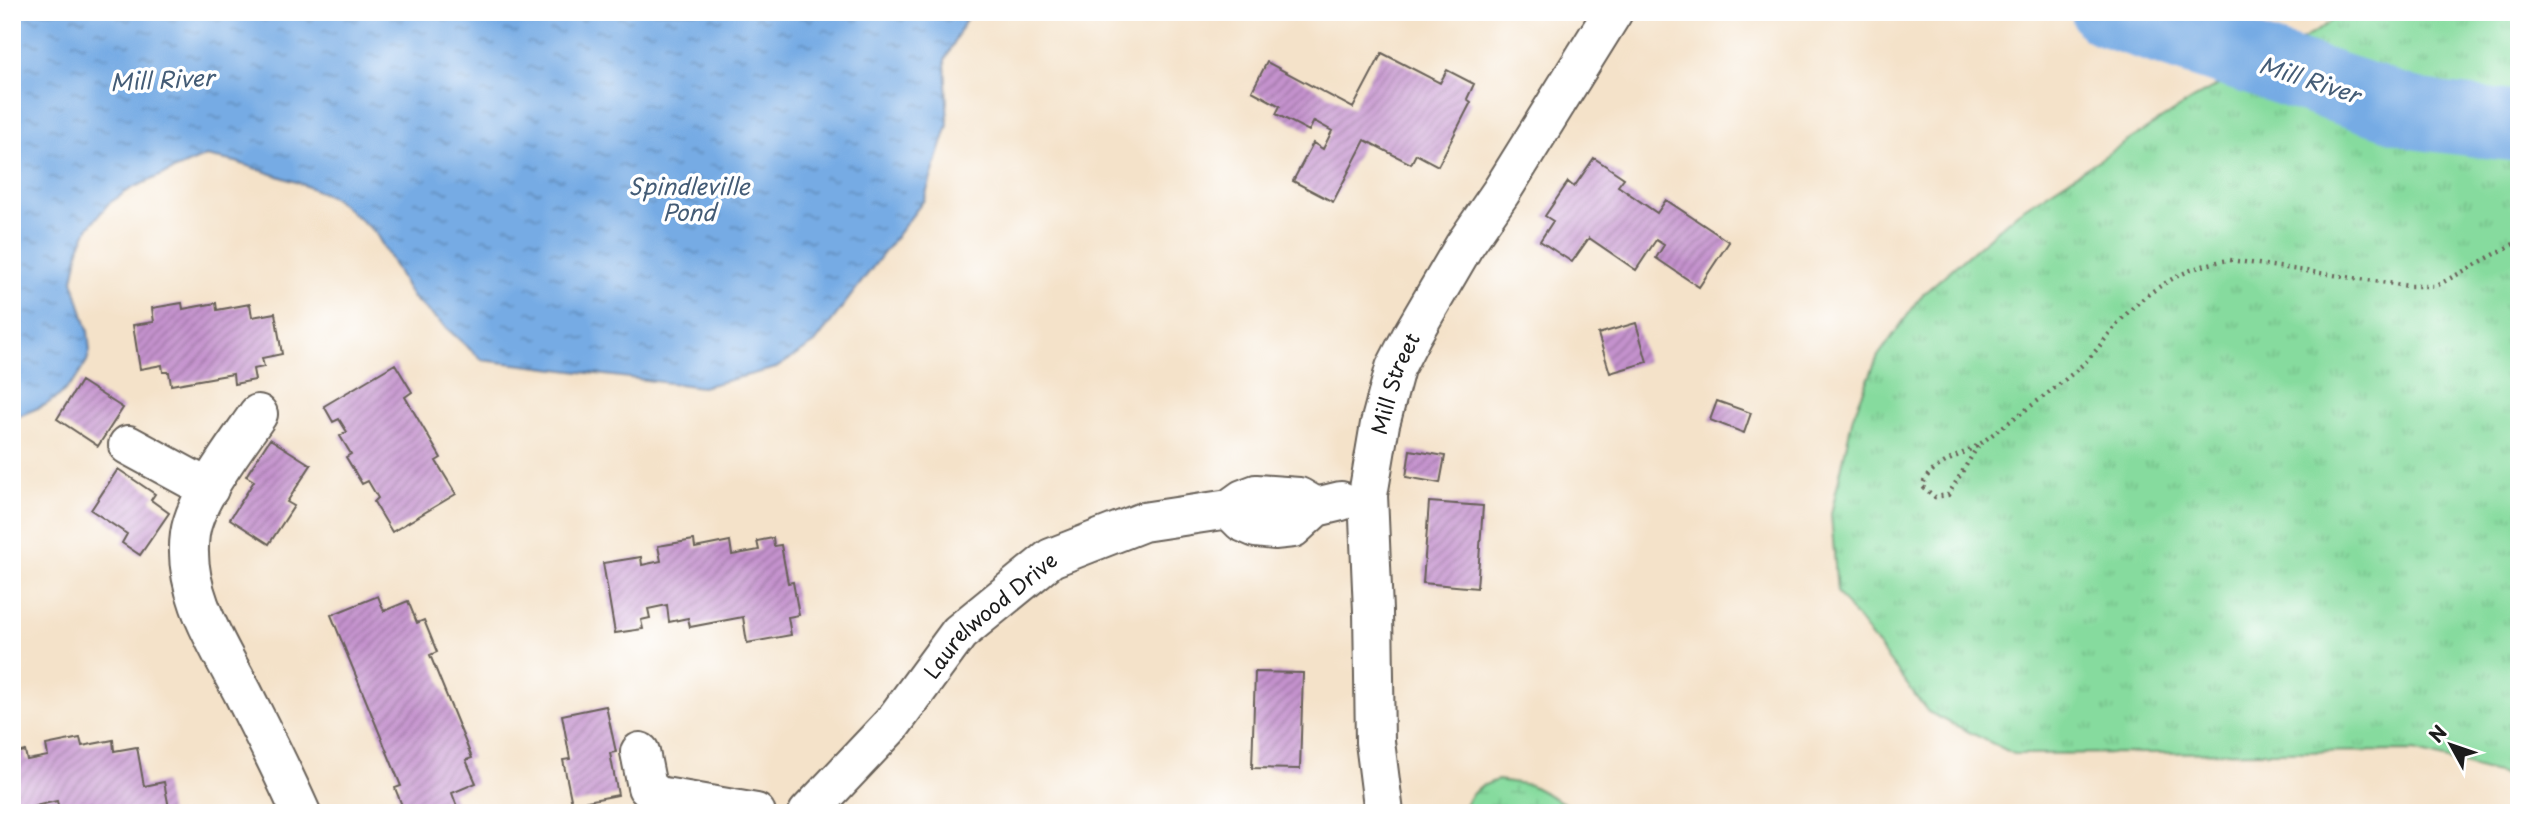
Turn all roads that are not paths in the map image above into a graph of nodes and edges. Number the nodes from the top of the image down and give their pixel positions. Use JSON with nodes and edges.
{"nodes":[{"id":1,"x":1613,"y":12,"type":"edge"},
{"id":2,"x":258,"y":414,"type":"dead end"},
{"id":3,"x":128,"y":445,"type":"dead end"},
{"id":4,"x":209,"y":489,"type":"junction"},
{"id":5,"x":1368,"y":495,"type":"junction"},
{"id":6,"x":640,"y":752,"type":"dead end"},
{"id":7,"x":301,"y":813,"type":"edge"},
{"id":8,"x":755,"y":813,"type":"edge"},
{"id":9,"x":807,"y":813,"type":"edge"},
{"id":10,"x":1384,"y":813,"type":"edge"}],
"edges":[{"from":1,"to":5,"type":"street","name":"Mill Street"},
{"from":2,"to":4,"type":"street"},
{"from":3,"to":4,"type":"street"},
{"from":4,"to":7,"type":"street"},
{"from":5,"to":9,"type":"street","name":"Laurelwood Drive"},
{"from":5,"to":10,"type":"street","name":"Mill Street"},
{"from":6,"to":8,"type":"street"}]}
